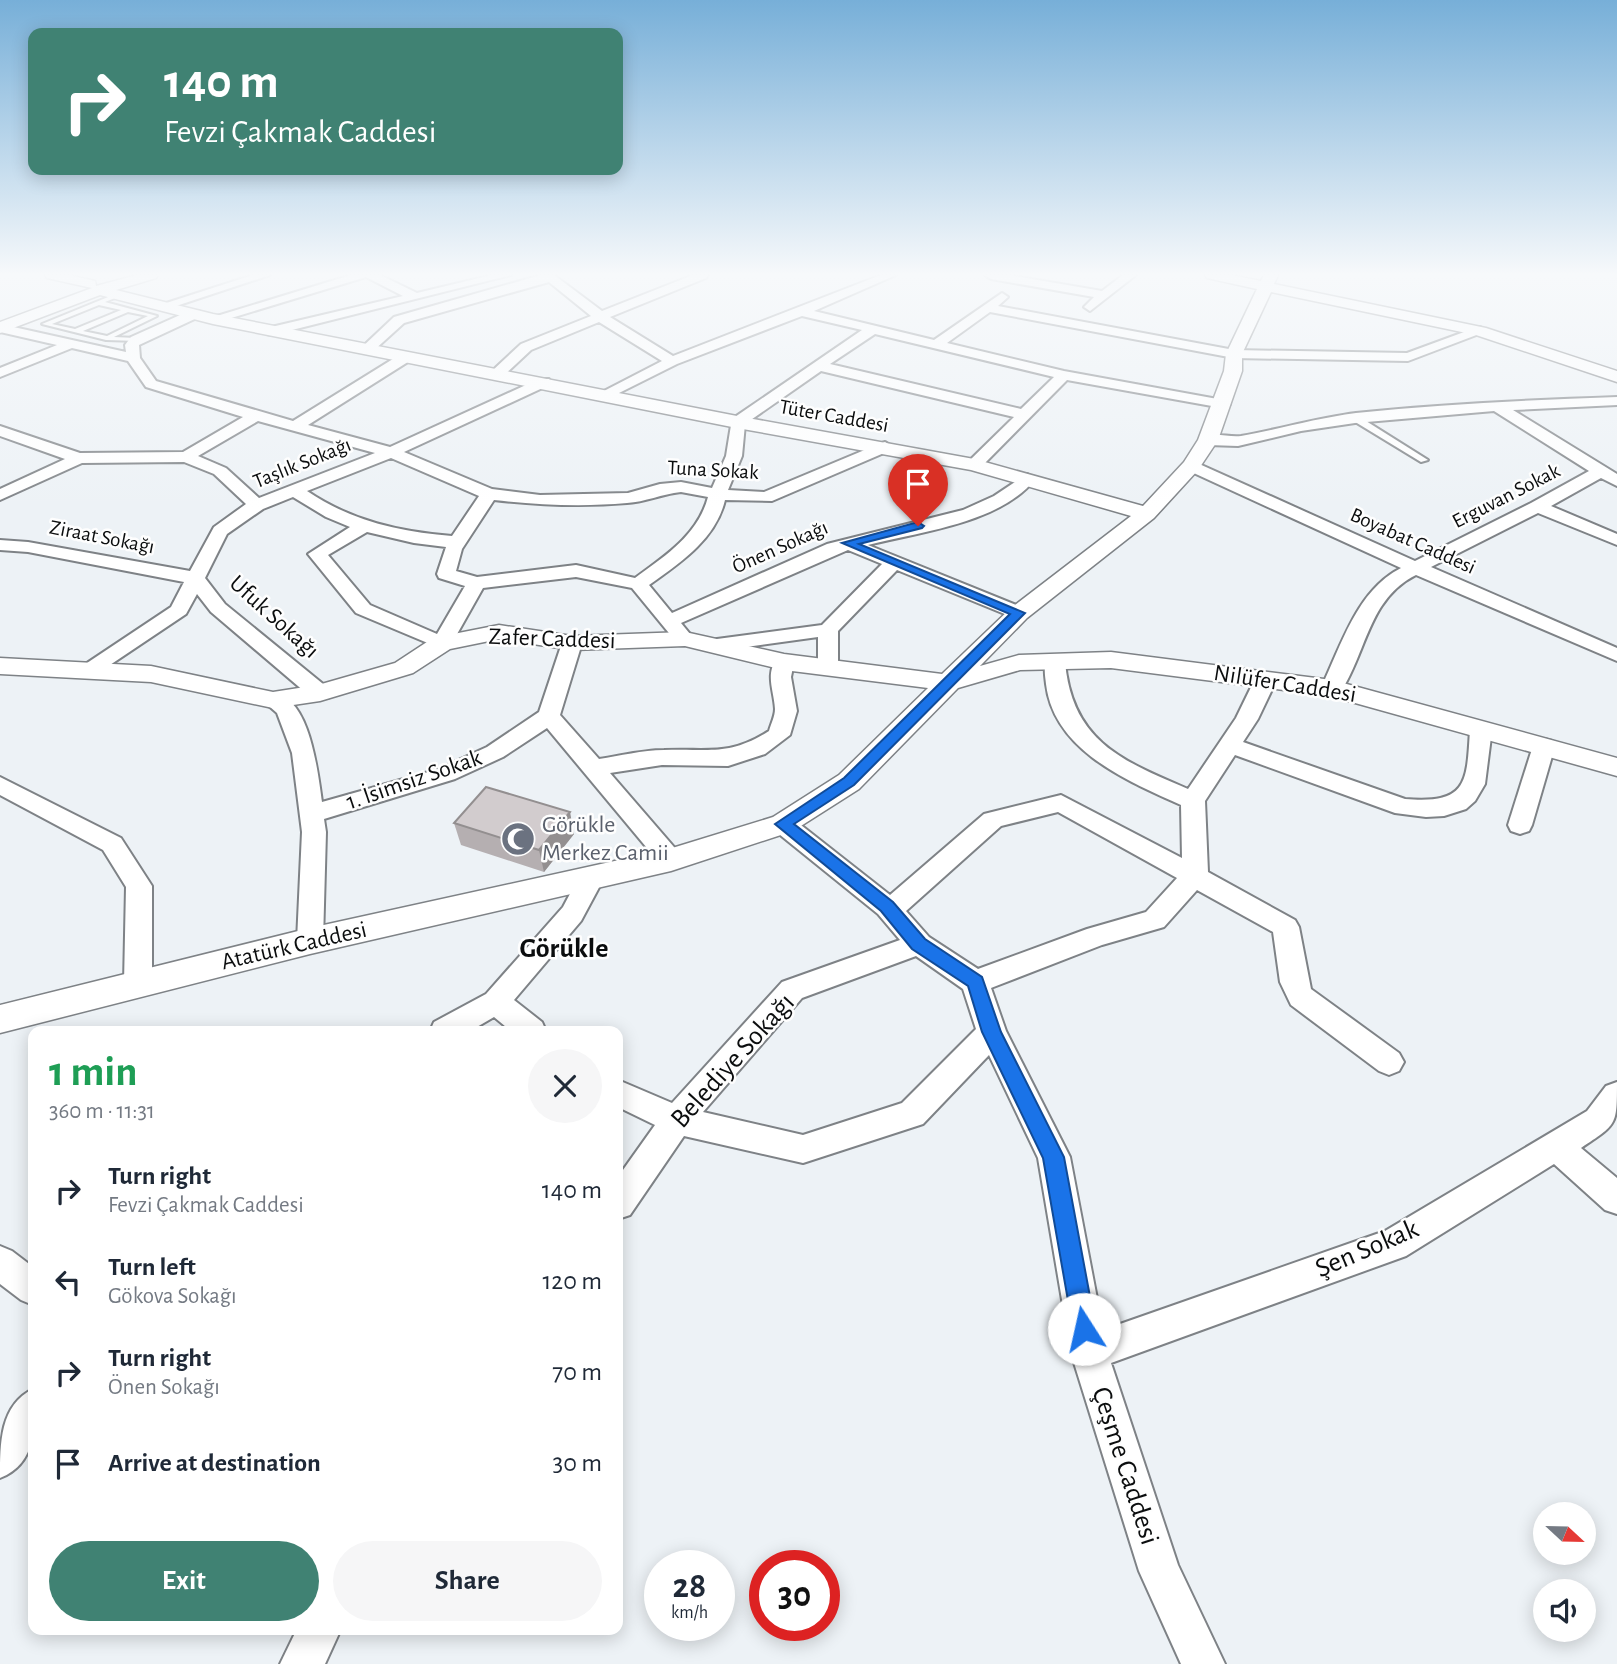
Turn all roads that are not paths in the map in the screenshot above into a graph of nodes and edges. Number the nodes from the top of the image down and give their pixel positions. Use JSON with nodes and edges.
{"nodes":[{"id":1,"x":42,"y":353,"type":"edge"},
{"id":2,"x":117,"y":353,"type":"edge"},
{"id":3,"x":133,"y":353,"type":"edge"},
{"id":4,"x":385,"y":353,"type":"edge"},
{"id":5,"x":520,"y":353,"type":"edge"},
{"id":6,"x":659,"y":353,"type":"edge"},
{"id":7,"x":694,"y":353,"type":"edge"},
{"id":8,"x":838,"y":353,"type":"edge"},
{"id":9,"x":964,"y":353,"type":"edge"},
{"id":10,"x":1222,"y":353,"type":"edge"},
{"id":11,"x":1420,"y":353,"type":"edge"},
{"id":12,"x":1544,"y":353,"type":"edge"},
{"id":13,"x":1234,"y":355,"type":"junction"},
{"id":14,"x":406,"y":357,"type":"junction"},
{"id":15,"x":133,"y":358,"type":"junction"},
{"id":16,"x":672,"y":361,"type":"junction"},
{"id":17,"x":819,"y":366,"type":"junction"},
{"id":18,"x":0,"y":373,"type":"edge"},
{"id":19,"x":497,"y":374,"type":"junction"},
{"id":20,"x":1064,"y":375,"type":"junction"},
{"id":21,"x":1617,"y":377,"type":"edge"},
{"id":22,"x":544,"y":382,"type":"junction"},
{"id":23,"x":607,"y":395,"type":"junction"},
{"id":24,"x":1617,"y":401,"type":"edge"},
{"id":25,"x":1223,"y":404,"type":"junction"},
{"id":26,"x":1497,"y":406,"type":"junction"},
{"id":27,"x":1026,"y":415,"type":"junction"},
{"id":28,"x":256,"y":416,"type":"junction"},
{"id":29,"x":1355,"y":418,"type":"junction"},
{"id":30,"x":737,"y":422,"type":"junction"},
{"id":31,"x":296,"y":426,"type":"junction"},
{"id":32,"x":1,"y":433,"type":"edge"},
{"id":33,"x":1208,"y":440,"type":"junction"},
{"id":34,"x":885,"y":447,"type":"junction"},
{"id":35,"x":391,"y":452,"type":"junction"},
{"id":36,"x":186,"y":457,"type":"junction"},
{"id":37,"x":79,"y":458,"type":"junction"},
{"id":38,"x":1424,"y":460,"type":"dead end"},
{"id":39,"x":974,"y":465,"type":"junction"},
{"id":40,"x":1191,"y":466,"type":"junction"},
{"id":41,"x":1609,"y":476,"type":"edge"},
{"id":42,"x":1027,"y":479,"type":"junction"},
{"id":43,"x":295,"y":490,"type":"junction"},
{"id":44,"x":489,"y":494,"type":"junction"},
{"id":45,"x":717,"y":494,"type":"junction"},
{"id":46,"x":0,"y":495,"type":"edge"},
{"id":47,"x":257,"y":505,"type":"junction"},
{"id":48,"x":1537,"y":507,"type":"junction"},
{"id":49,"x":1147,"y":514,"type":"junction"},
{"id":50,"x":363,"y":527,"type":"junction"},
{"id":51,"x":1617,"y":540,"type":"edge"},
{"id":52,"x":457,"y":542,"type":"junction"},
{"id":53,"x":848,"y":543,"type":"junction"},
{"id":54,"x":0,"y":545,"type":"edge"},
{"id":55,"x":894,"y":562,"type":"junction"},
{"id":56,"x":1414,"y":567,"type":"junction"},
{"id":57,"x":195,"y":578,"type":"junction"},
{"id":58,"x":476,"y":583,"type":"junction"},
{"id":59,"x":638,"y":584,"type":"junction"},
{"id":60,"x":1019,"y":613,"type":"junction"},
{"id":61,"x":678,"y":630,"type":"junction"},
{"id":62,"x":828,"y":630,"type":"junction"},
{"id":63,"x":443,"y":643,"type":"junction"},
{"id":64,"x":572,"y":643,"type":"junction"},
{"id":65,"x":717,"y":645,"type":"junction"},
{"id":66,"x":1617,"y":655,"type":"edge"},
{"id":67,"x":784,"y":662,"type":"junction"},
{"id":68,"x":1055,"y":662,"type":"junction"},
{"id":69,"x":0,"y":666,"type":"edge"},
{"id":70,"x":828,"y":667,"type":"junction"},
{"id":71,"x":91,"y":669,"type":"junction"},
{"id":72,"x":1266,"y":679,"type":"junction"},
{"id":73,"x":947,"y":683,"type":"junction"},
{"id":74,"x":1332,"y":688,"type":"junction"},
{"id":75,"x":320,"y":693,"type":"junction"},
{"id":76,"x":273,"y":699,"type":"junction"},
{"id":77,"x":549,"y":716,"type":"junction"},
{"id":78,"x":1481,"y":729,"type":"junction"},
{"id":79,"x":1231,"y":746,"type":"junction"},
{"id":80,"x":1544,"y":746,"type":"junction"},
{"id":81,"x":1617,"y":767,"type":"edge"},
{"id":82,"x":593,"y":768,"type":"junction"},
{"id":83,"x":0,"y":785,"type":"edge"},
{"id":84,"x":1193,"y":801,"type":"junction"},
{"id":85,"x":311,"y":814,"type":"junction"},
{"id":86,"x":783,"y":824,"type":"junction"},
{"id":87,"x":1520,"y":825,"type":"dead end"},
{"id":88,"x":671,"y":860,"type":"junction"},
{"id":89,"x":1195,"y":875,"type":"junction"},
{"id":90,"x":590,"y":880,"type":"junction"},
{"id":91,"x":890,"y":910,"type":"junction"},
{"id":92,"x":310,"y":941,"type":"junction"},
{"id":93,"x":919,"y":944,"type":"junction"},
{"id":94,"x":975,"y":982,"type":"junction"},
{"id":95,"x":138,"y":983,"type":"junction"},
{"id":96,"x":496,"y":1002,"type":"junction"},
{"id":97,"x":0,"y":1019,"type":"edge"},
{"id":98,"x":453,"y":1026,"type":"edge"},
{"id":99,"x":526,"y":1026,"type":"edge"},
{"id":100,"x":992,"y":1032,"type":"junction"},
{"id":101,"x":1388,"y":1062,"type":"dead end"},
{"id":102,"x":623,"y":1095,"type":"edge"},
{"id":103,"x":1617,"y":1095,"type":"edge"},
{"id":104,"x":677,"y":1120,"type":"junction"},
{"id":105,"x":1556,"y":1146,"type":"junction"},
{"id":106,"x":623,"y":1197,"type":"edge"},
{"id":107,"x":1617,"y":1199,"type":"edge"},
{"id":108,"x":0,"y":1263,"type":"edge"},
{"id":109,"x":28,"y":1284,"type":"edge"},
{"id":110,"x":1089,"y":1353,"type":"junction"},
{"id":111,"x":28,"y":1416,"type":"edge"},
{"id":112,"x":0,"y":1459,"type":"edge"},
{"id":113,"x":317,"y":1635,"type":"edge"},
{"id":114,"x":302,"y":1664,"type":"edge"},
{"id":115,"x":1203,"y":1664,"type":"edge"}],
"edges":[{"from":1,"to":18,"type":"street"},
{"from":2,"to":15,"type":"street"},
{"from":3,"to":15,"type":"street"},
{"from":4,"to":14,"type":"street","name":"Tüter Caddesi"},
{"from":5,"to":19,"type":"street"},
{"from":6,"to":16,"type":"street"},
{"from":7,"to":16,"type":"street"},
{"from":8,"to":17,"type":"street"},
{"from":9,"to":20,"type":"street"},
{"from":10,"to":13,"type":"street"},
{"from":11,"to":13,"type":"street"},
{"from":12,"to":21,"type":"street"},
{"from":13,"to":25,"type":"street","name":"Atatürk Caddesi"},
{"from":14,"to":19,"type":"street","name":"Tüter Caddesi"},
{"from":14,"to":31,"type":"street"},
{"from":15,"to":28,"type":"street","name":"Tuna Sokak"},
{"from":16,"to":23,"type":"street"},
{"from":17,"to":27,"type":"street"},
{"from":17,"to":30,"type":"street"},
{"from":19,"to":22,"type":"street","name":"Tüter Caddesi"},
{"from":20,"to":25,"type":"street"},
{"from":20,"to":27,"type":"street"},
{"from":22,"to":23,"type":"street","name":"Tüter Caddesi"},
{"from":22,"to":35,"type":"street","name":"Taşlık Sokağı"},
{"from":23,"to":30,"type":"street","name":"Tüter Caddesi"},
{"from":24,"to":26,"type":"street"},
{"from":25,"to":33,"type":"street","name":"Atatürk Caddesi"},
{"from":26,"to":29,"type":"street"},
{"from":26,"to":41,"type":"street"},
{"from":27,"to":39,"type":"street"},
{"from":28,"to":31,"type":"street","name":"Tuna Sokak"},
{"from":28,"to":36,"type":"street"},
{"from":29,"to":33,"type":"street"},
{"from":29,"to":38,"type":"lane"},
{"from":30,"to":34,"type":"street","name":"Tüter Caddesi"},
{"from":30,"to":45,"type":"street"},
{"from":31,"to":35,"type":"street","name":"Tuna Sokak"},
{"from":32,"to":37,"type":"street"},
{"from":33,"to":40,"type":"street","name":"Atatürk Caddesi"},
{"from":34,"to":39,"type":"street","name":"Tüter Caddesi"},
{"from":34,"to":45,"type":"street","name":"Tuna Sokak"},
{"from":35,"to":43,"type":"street","name":"Taşlık Sokağı"},
{"from":35,"to":44,"type":"street","name":"Tuna Sokak"},
{"from":36,"to":37,"type":"street"},
{"from":36,"to":47,"type":"street"},
{"from":37,"to":46,"type":"street"},
{"from":39,"to":42,"type":"street","name":"Tüter Caddesi"},
{"from":40,"to":49,"type":"street","name":"Atatürk Caddesi"},
{"from":40,"to":56,"type":"street","name":"Boyabat Caddesi"},
{"from":41,"to":48,"type":"street","name":"Erguvan Sokak"},
{"from":42,"to":49,"type":"street","name":"Tüter Caddesi"},
{"from":42,"to":53,"type":"street","name":"Önen Sokağı"},
{"from":43,"to":47,"type":"street","name":"Taşlık Sokağı"},
{"from":43,"to":50,"type":"street"},
{"from":44,"to":45,"type":"street","name":"Tuna Sokak"},
{"from":44,"to":52,"type":"street"},
{"from":45,"to":59,"type":"street"},
{"from":47,"to":57,"type":"street","name":"Taşlık Sokağı"},
{"from":48,"to":51,"type":"street"},
{"from":48,"to":56,"type":"street","name":"Erguvan Sokak"},
{"from":49,"to":60,"type":"street","name":"Atatürk Caddesi"},
{"from":50,"to":52,"type":"street"},
{"from":50,"to":63,"type":"street"},
{"from":52,"to":58,"type":"street"},
{"from":53,"to":55,"type":"street"},
{"from":53,"to":61,"type":"street","name":"Önen Sokağı"},
{"from":54,"to":57,"type":"street","name":"Ziraat Sokağı"},
{"from":55,"to":60,"type":"street"},
{"from":55,"to":62,"type":"street"},
{"from":56,"to":66,"type":"street","name":"Boyabat Caddesi"},
{"from":56,"to":74,"type":"street","name":"Erguvan Sokak"},
{"from":57,"to":71,"type":"street","name":"Taşlık Sokağı"},
{"from":57,"to":75,"type":"street","name":"Ufuk Sokağı"},
{"from":58,"to":59,"type":"street"},
{"from":58,"to":63,"type":"street"},
{"from":59,"to":61,"type":"street"},
{"from":60,"to":73,"type":"street","name":"Atatürk Caddesi"},
{"from":61,"to":64,"type":"street","name":"Zafer Caddesi"},
{"from":61,"to":65,"type":"street","name":"Zafer Caddesi"},
{"from":62,"to":65,"type":"street"},
{"from":62,"to":70,"type":"street"},
{"from":63,"to":64,"type":"street","name":"Zafer Caddesi"},
{"from":63,"to":75,"type":"street","name":"Zafer Caddesi"},
{"from":64,"to":77,"type":"street"},
{"from":65,"to":67,"type":"street","name":"Zafer Caddesi"},
{"from":67,"to":70,"type":"street","name":"Zafer Caddesi"},
{"from":67,"to":82,"type":"street"},
{"from":68,"to":72,"type":"street","name":"Nilüfer Caddesi"},
{"from":68,"to":73,"type":"street","name":"Nilüfer Caddesi"},
{"from":68,"to":84,"type":"street"},
{"from":69,"to":71,"type":"street","name":"Zafer Caddesi"},
{"from":70,"to":73,"type":"street","name":"Zafer Caddesi"},
{"from":71,"to":76,"type":"street","name":"Zafer Caddesi"},
{"from":72,"to":74,"type":"street","name":"Nilüfer Caddesi"},
{"from":72,"to":79,"type":"street"},
{"from":73,"to":86,"type":"street","name":"Atatürk Caddesi"},
{"from":74,"to":78,"type":"street","name":"Nilüfer Caddesi"},
{"from":75,"to":76,"type":"street","name":"Zafer Caddesi"},
{"from":76,"to":85,"type":"street"},
{"from":77,"to":82,"type":"street"},
{"from":77,"to":85,"type":"street","name":"1. İsimsiz Sokak"},
{"from":78,"to":79,"type":"street"},
{"from":78,"to":80,"type":"street","name":"Nilüfer Caddesi"},
{"from":79,"to":84,"type":"street"},
{"from":80,"to":81,"type":"street","name":"Nilüfer Caddesi"},
{"from":80,"to":87,"type":"street"},
{"from":82,"to":88,"type":"street"},
{"from":83,"to":95,"type":"street"},
{"from":84,"to":89,"type":"street"},
{"from":85,"to":92,"type":"street"},
{"from":86,"to":88,"type":"street","name":"Atatürk Caddesi"},
{"from":86,"to":91,"type":"street"},
{"from":88,"to":90,"type":"street","name":"Atatürk Caddesi"},
{"from":89,"to":91,"type":"street"},
{"from":89,"to":94,"type":"street"},
{"from":89,"to":101,"type":"street"},
{"from":90,"to":92,"type":"street","name":"Atatürk Caddesi"},
{"from":90,"to":96,"type":"street"},
{"from":91,"to":93,"type":"street"},
{"from":92,"to":95,"type":"street","name":"Atatürk Caddesi"},
{"from":93,"to":94,"type":"street"},
{"from":93,"to":104,"type":"street","name":"Belediye Sokağı"},
{"from":94,"to":100,"type":"street","name":"Çeşme Caddesi"},
{"from":95,"to":97,"type":"street","name":"Atatürk Caddesi"},
{"from":96,"to":98,"type":"street"},
{"from":96,"to":99,"type":"street"},
{"from":100,"to":104,"type":"street"},
{"from":100,"to":110,"type":"street","name":"Çeşme Caddesi"},
{"from":102,"to":104,"type":"street"},
{"from":103,"to":105,"type":"street","name":"Şen Sokak"},
{"from":104,"to":106,"type":"street","name":"Belediye Sokağı"},
{"from":105,"to":107,"type":"street"},
{"from":105,"to":110,"type":"street","name":"Şen Sokak"},
{"from":108,"to":109,"type":"street"},
{"from":110,"to":115,"type":"street","name":"Çeşme Caddesi"},
{"from":111,"to":112,"type":"street"},
{"from":113,"to":114,"type":"street"}]}
